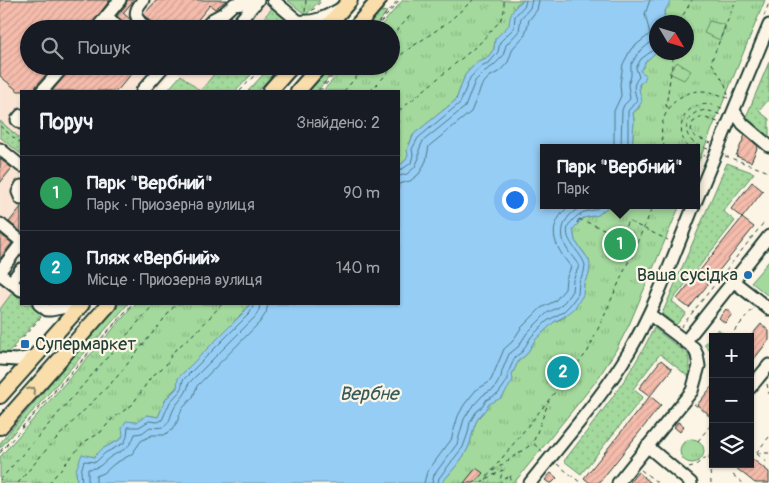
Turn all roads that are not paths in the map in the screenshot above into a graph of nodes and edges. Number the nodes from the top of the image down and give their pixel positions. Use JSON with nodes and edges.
{"nodes":[{"id":1,"x":120,"y":0,"type":"edge"},
{"id":2,"x":143,"y":0,"type":"edge"},
{"id":3,"x":273,"y":0,"type":"edge"},
{"id":4,"x":379,"y":0,"type":"edge"},
{"id":5,"x":256,"y":2,"type":"edge"},
{"id":6,"x":347,"y":4,"type":"edge"},
{"id":7,"x":106,"y":17,"type":"junction"},
{"id":8,"x":104,"y":20,"type":"edge"},
{"id":9,"x":110,"y":20,"type":"edge"},
{"id":10,"x":138,"y":20,"type":"edge"},
{"id":11,"x":212,"y":20,"type":"edge"},
{"id":12,"x":241,"y":20,"type":"edge"},
{"id":13,"x":297,"y":20,"type":"edge"},
{"id":14,"x":318,"y":20,"type":"edge"},
{"id":15,"x":333,"y":20,"type":"edge"},
{"id":16,"x":362,"y":20,"type":"edge"},
{"id":17,"x":769,"y":25,"type":"edge"},
{"id":18,"x":56,"y":75,"type":"edge"},
{"id":19,"x":156,"y":75,"type":"edge"},
{"id":20,"x":284,"y":75,"type":"edge"},
{"id":21,"x":312,"y":75,"type":"edge"},
{"id":22,"x":43,"y":90,"type":"edge"},
{"id":23,"x":143,"y":90,"type":"edge"},
{"id":24,"x":271,"y":90,"type":"edge"},
{"id":25,"x":299,"y":90,"type":"edge"},
{"id":26,"x":730,"y":110,"type":"junction"},
{"id":27,"x":769,"y":146,"type":"edge"},
{"id":28,"x":0,"y":149,"type":"edge"},
{"id":29,"x":20,"y":165,"type":"edge"},
{"id":30,"x":700,"y":190,"type":"edge"},
{"id":31,"x":692,"y":209,"type":"edge"},
{"id":32,"x":0,"y":224,"type":"edge"},
{"id":33,"x":769,"y":236,"type":"edge"},
{"id":34,"x":20,"y":241,"type":"edge"},
{"id":35,"x":20,"y":243,"type":"edge"},
{"id":36,"x":20,"y":270,"type":"edge"},
{"id":37,"x":0,"y":272,"type":"edge"},
{"id":38,"x":733,"y":281,"type":"junction"},
{"id":39,"x":11,"y":282,"type":"junction"},
{"id":40,"x":20,"y":289,"type":"edge"},
{"id":41,"x":69,"y":305,"type":"edge"},
{"id":42,"x":81,"y":305,"type":"edge"},
{"id":43,"x":108,"y":305,"type":"edge"},
{"id":44,"x":43,"y":307,"type":"edge"},
{"id":45,"x":769,"y":309,"type":"edge"},
{"id":46,"x":649,"y":314,"type":"junction"},
{"id":47,"x":686,"y":342,"type":"junction"},
{"id":48,"x":36,"y":356,"type":"junction"},
{"id":49,"x":1,"y":360,"type":"edge"},
{"id":50,"x":769,"y":365,"type":"edge"},
{"id":51,"x":754,"y":383,"type":"edge"},
{"id":52,"x":0,"y":396,"type":"edge"},
{"id":53,"x":0,"y":427,"type":"edge"},
{"id":54,"x":647,"y":446,"type":"junction"},
{"id":55,"x":530,"y":483,"type":"edge"},
{"id":56,"x":618,"y":483,"type":"edge"},
{"id":57,"x":691,"y":483,"type":"edge"}],
"edges":[{"from":1,"to":7,"type":"street"},
{"from":2,"to":10,"type":"street"},
{"from":3,"to":13,"type":"street"},
{"from":4,"to":16,"type":"main road"},
{"from":5,"to":11,"type":"street"},
{"from":5,"to":12,"type":"street"},
{"from":6,"to":14,"type":"street"},
{"from":6,"to":15,"type":"main road"},
{"from":7,"to":8,"type":"street"},
{"from":7,"to":9,"type":"street"},
{"from":17,"to":26,"type":"street"},
{"from":18,"to":22,"type":"street"},
{"from":19,"to":23,"type":"street"},
{"from":20,"to":24,"type":"main road"},
{"from":21,"to":25,"type":"main road"},
{"from":26,"to":27,"type":"street"},
{"from":26,"to":30,"type":"street"},
{"from":28,"to":29,"type":"street"},
{"from":31,"to":46,"type":"street"},
{"from":32,"to":34,"type":"street"},
{"from":33,"to":38,"type":"street"},
{"from":35,"to":37,"type":"street"},
{"from":36,"to":39,"type":"street"},
{"from":37,"to":39,"type":"street"},
{"from":38,"to":45,"type":"street"},
{"from":38,"to":47,"type":"street"},
{"from":39,"to":40,"type":"street"},
{"from":41,"to":44,"type":"street"},
{"from":42,"to":48,"type":"main road"},
{"from":53,"to":43,"type":"main road","one_way":true},
{"from":46,"to":47,"type":"street"},
{"from":46,"to":55,"type":"street"},
{"from":47,"to":54,"type":"street"},
{"from":48,"to":49,"type":"street"},
{"from":48,"to":52,"type":"main road"},
{"from":50,"to":51,"type":"street"},
{"from":54,"to":56,"type":"street"},
{"from":54,"to":57,"type":"street"}]}
